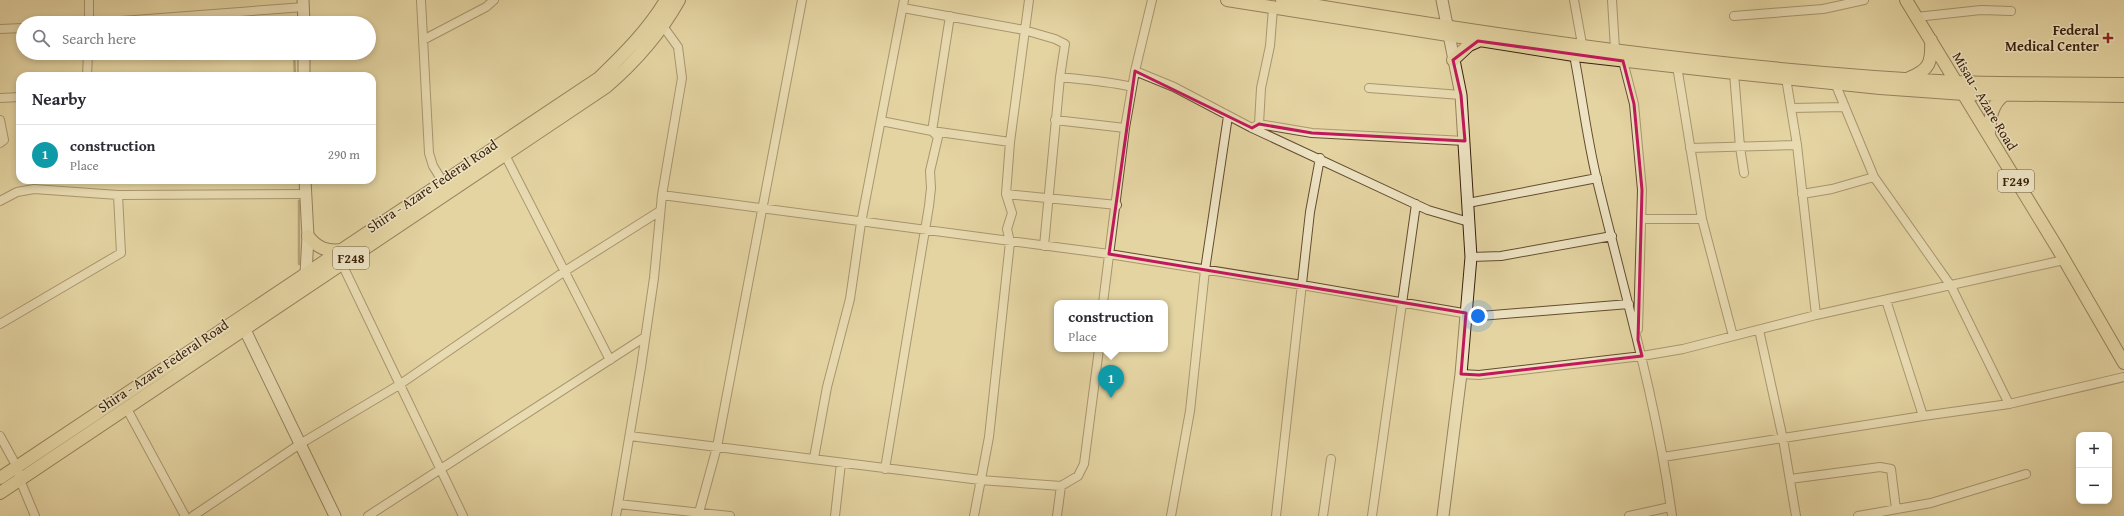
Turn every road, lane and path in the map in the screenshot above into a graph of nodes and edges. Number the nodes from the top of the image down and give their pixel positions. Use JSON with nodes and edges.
{"nodes":[{"id":1,"x":89,"y":0,"type":"edge"},
{"id":2,"x":421,"y":0,"type":"edge"},
{"id":3,"x":494,"y":0,"type":"edge"},
{"id":4,"x":666,"y":0,"type":"edge"},
{"id":5,"x":679,"y":0,"type":"edge"},
{"id":6,"x":802,"y":0,"type":"edge"},
{"id":7,"x":1029,"y":0,"type":"edge"},
{"id":8,"x":1152,"y":0,"type":"edge"},
{"id":9,"x":1227,"y":0,"type":"edge"},
{"id":10,"x":1442,"y":0,"type":"edge"},
{"id":11,"x":1574,"y":0,"type":"edge"},
{"id":12,"x":1612,"y":0,"type":"edge"},
{"id":13,"x":1864,"y":0,"type":"edge"},
{"id":14,"x":1906,"y":0,"type":"edge"},
{"id":15,"x":304,"y":3,"type":"edge"},
{"id":16,"x":903,"y":4,"type":"edge"},
{"id":17,"x":1278,"y":4,"type":"edge"},
{"id":18,"x":2011,"y":11,"type":"dead end"},
{"id":19,"x":89,"y":16,"type":"edge"},
{"id":20,"x":168,"y":16,"type":"edge"},
{"id":21,"x":304,"y":16,"type":"edge"},
{"id":22,"x":656,"y":16,"type":"junction"},
{"id":23,"x":950,"y":16,"type":"junction"},
{"id":24,"x":1734,"y":16,"type":"dead end"},
{"id":25,"x":1916,"y":17,"type":"junction"},
{"id":26,"x":16,"y":28,"type":"edge"},
{"id":27,"x":663,"y":28,"type":"junction"},
{"id":28,"x":0,"y":29,"type":"edge"},
{"id":29,"x":1024,"y":30,"type":"junction"},
{"id":30,"x":1448,"y":32,"type":"junction"},
{"id":31,"x":423,"y":40,"type":"junction"},
{"id":32,"x":1931,"y":40,"type":"junction"},
{"id":33,"x":1478,"y":41,"type":"junction"},
{"id":34,"x":1582,"y":44,"type":"junction"},
{"id":35,"x":1615,"y":49,"type":"junction"},
{"id":36,"x":1574,"y":55,"type":"junction"},
{"id":37,"x":88,"y":60,"type":"edge"},
{"id":38,"x":304,"y":60,"type":"edge"},
{"id":39,"x":1453,"y":60,"type":"junction"},
{"id":40,"x":1623,"y":61,"type":"junction"},
{"id":41,"x":1677,"y":66,"type":"junction"},
{"id":42,"x":1135,"y":71,"type":"junction"},
{"id":43,"x":87,"y":72,"type":"edge"},
{"id":44,"x":304,"y":72,"type":"edge"},
{"id":45,"x":1734,"y":73,"type":"junction"},
{"id":46,"x":1060,"y":77,"type":"junction"},
{"id":47,"x":1786,"y":78,"type":"junction"},
{"id":48,"x":1909,"y":78,"type":"junction"},
{"id":49,"x":1956,"y":82,"type":"junction"},
{"id":50,"x":1835,"y":84,"type":"junction"},
{"id":51,"x":2124,"y":84,"type":"edge"},
{"id":52,"x":1132,"y":87,"type":"junction"},
{"id":53,"x":1369,"y":88,"type":"dead end"},
{"id":54,"x":1964,"y":94,"type":"junction"},
{"id":55,"x":1461,"y":95,"type":"junction"},
{"id":56,"x":2004,"y":95,"type":"junction"},
{"id":57,"x":2124,"y":96,"type":"edge"},
{"id":58,"x":16,"y":97,"type":"edge"},
{"id":59,"x":0,"y":98,"type":"edge"},
{"id":60,"x":1845,"y":107,"type":"junction"},
{"id":61,"x":1791,"y":108,"type":"junction"},
{"id":62,"x":1228,"y":116,"type":"junction"},
{"id":63,"x":0,"y":120,"type":"edge"},
{"id":64,"x":1055,"y":120,"type":"junction"},
{"id":65,"x":881,"y":121,"type":"junction"},
{"id":66,"x":1256,"y":126,"type":"junction"},
{"id":67,"x":1125,"y":128,"type":"junction"},
{"id":68,"x":932,"y":132,"type":"junction"},
{"id":69,"x":1988,"y":134,"type":"junction"},
{"id":70,"x":1465,"y":141,"type":"junction"},
{"id":71,"x":1010,"y":142,"type":"junction"},
{"id":72,"x":0,"y":143,"type":"edge"},
{"id":73,"x":1797,"y":145,"type":"junction"},
{"id":74,"x":1740,"y":147,"type":"junction"},
{"id":75,"x":1690,"y":148,"type":"junction"},
{"id":76,"x":505,"y":155,"type":"junction"},
{"id":77,"x":1320,"y":158,"type":"junction"},
{"id":78,"x":1744,"y":173,"type":"dead end"},
{"id":79,"x":1597,"y":178,"type":"junction"},
{"id":80,"x":1874,"y":178,"type":"junction"},
{"id":81,"x":443,"y":182,"type":"junction"},
{"id":82,"x":305,"y":184,"type":"edge"},
{"id":83,"x":306,"y":194,"type":"junction"},
{"id":84,"x":1006,"y":194,"type":"junction"},
{"id":85,"x":1802,"y":194,"type":"junction"},
{"id":86,"x":118,"y":195,"type":"junction"},
{"id":87,"x":662,"y":196,"type":"junction"},
{"id":88,"x":1048,"y":197,"type":"junction"},
{"id":89,"x":0,"y":201,"type":"edge"},
{"id":90,"x":1468,"y":203,"type":"junction"},
{"id":91,"x":1416,"y":204,"type":"junction"},
{"id":92,"x":1117,"y":205,"type":"junction"},
{"id":93,"x":762,"y":209,"type":"junction"},
{"id":94,"x":660,"y":211,"type":"junction"},
{"id":95,"x":1702,"y":219,"type":"junction"},
{"id":96,"x":1642,"y":220,"type":"junction"},
{"id":97,"x":861,"y":222,"type":"junction"},
{"id":98,"x":1469,"y":222,"type":"junction"},
{"id":99,"x":923,"y":230,"type":"junction"},
{"id":100,"x":308,"y":236,"type":"junction"},
{"id":101,"x":1612,"y":236,"type":"junction"},
{"id":102,"x":1010,"y":242,"type":"junction"},
{"id":103,"x":1044,"y":246,"type":"junction"},
{"id":104,"x":342,"y":250,"type":"junction"},
{"id":105,"x":1109,"y":254,"type":"junction"},
{"id":106,"x":1471,"y":257,"type":"junction"},
{"id":107,"x":2064,"y":260,"type":"junction"},
{"id":108,"x":342,"y":264,"type":"junction"},
{"id":109,"x":1205,"y":270,"type":"junction"},
{"id":110,"x":565,"y":271,"type":"junction"},
{"id":111,"x":306,"y":274,"type":"junction"},
{"id":112,"x":1302,"y":285,"type":"junction"},
{"id":113,"x":1951,"y":286,"type":"junction"},
{"id":114,"x":1103,"y":300,"type":"edge"},
{"id":115,"x":1886,"y":300,"type":"junction"},
{"id":116,"x":1403,"y":302,"type":"junction"},
{"id":117,"x":1629,"y":304,"type":"junction"},
{"id":118,"x":1466,"y":313,"type":"junction"},
{"id":119,"x":1816,"y":315,"type":"junction"},
{"id":120,"x":0,"y":324,"type":"edge"},
{"id":121,"x":245,"y":330,"type":"junction"},
{"id":122,"x":1759,"y":330,"type":"junction"},
{"id":123,"x":1733,"y":336,"type":"junction"},
{"id":124,"x":645,"y":337,"type":"junction"},
{"id":125,"x":1638,"y":340,"type":"junction"},
{"id":126,"x":1098,"y":352,"type":"edge"},
{"id":127,"x":1642,"y":356,"type":"junction"},
{"id":128,"x":610,"y":360,"type":"junction"},
{"id":129,"x":2124,"y":363,"type":"edge"},
{"id":130,"x":1461,"y":374,"type":"junction"},
{"id":131,"x":2124,"y":377,"type":"edge"},
{"id":132,"x":399,"y":385,"type":"junction"},
{"id":133,"x":2009,"y":404,"type":"junction"},
{"id":134,"x":127,"y":409,"type":"junction"},
{"id":135,"x":1923,"y":416,"type":"junction"},
{"id":136,"x":0,"y":436,"type":"edge"},
{"id":137,"x":630,"y":436,"type":"junction"},
{"id":138,"x":1783,"y":439,"type":"junction"},
{"id":139,"x":300,"y":444,"type":"junction"},
{"id":140,"x":717,"y":447,"type":"junction"},
{"id":141,"x":1663,"y":457,"type":"junction"},
{"id":142,"x":814,"y":458,"type":"junction"},
{"id":143,"x":1331,"y":459,"type":"dead end"},
{"id":144,"x":841,"y":462,"type":"junction"},
{"id":145,"x":17,"y":467,"type":"junction"},
{"id":146,"x":441,"y":469,"type":"junction"},
{"id":147,"x":885,"y":469,"type":"junction"},
{"id":148,"x":2026,"y":474,"type":"dead end"},
{"id":149,"x":0,"y":478,"type":"edge"},
{"id":150,"x":1790,"y":479,"type":"junction"},
{"id":151,"x":20,"y":480,"type":"junction"},
{"id":152,"x":980,"y":480,"type":"junction"},
{"id":153,"x":1061,"y":486,"type":"junction"},
{"id":154,"x":0,"y":493,"type":"edge"},
{"id":155,"x":618,"y":504,"type":"junction"},
{"id":156,"x":1670,"y":507,"type":"junction"},
{"id":157,"x":1896,"y":509,"type":"junction"},
{"id":158,"x":699,"y":514,"type":"edge"},
{"id":159,"x":35,"y":516,"type":"edge"},
{"id":160,"x":185,"y":516,"type":"edge"},
{"id":161,"x":193,"y":516,"type":"edge"},
{"id":162,"x":335,"y":516,"type":"edge"},
{"id":163,"x":368,"y":516,"type":"edge"},
{"id":164,"x":463,"y":516,"type":"edge"},
{"id":165,"x":616,"y":516,"type":"edge"},
{"id":166,"x":730,"y":516,"type":"edge"},
{"id":167,"x":835,"y":516,"type":"edge"},
{"id":168,"x":974,"y":516,"type":"edge"},
{"id":169,"x":1057,"y":516,"type":"edge"},
{"id":170,"x":1171,"y":516,"type":"edge"},
{"id":171,"x":1276,"y":516,"type":"edge"},
{"id":172,"x":1323,"y":516,"type":"edge"},
{"id":173,"x":1372,"y":516,"type":"edge"},
{"id":174,"x":1443,"y":516,"type":"edge"},
{"id":175,"x":1629,"y":516,"type":"edge"},
{"id":176,"x":1672,"y":516,"type":"edge"},
{"id":177,"x":1796,"y":516,"type":"edge"},
{"id":178,"x":1858,"y":516,"type":"edge"}],
"edges":[{"from":1,"to":19,"type":"street"},
{"from":2,"to":31,"type":"street"},
{"from":3,"to":31,"type":"street"},
{"from":4,"to":22,"type":"main road","name":"Shira - Azare Federal Road","number":"F248"},
{"from":5,"to":27,"type":"main road","name":"Shira - Azare Federal Road","number":"F248"},
{"from":6,"to":93,"type":"street"},
{"from":7,"to":29,"type":"street"},
{"from":8,"to":42,"type":"street"},
{"from":9,"to":17,"type":"main road"},
{"from":10,"to":30,"type":"main road"},
{"from":11,"to":34,"type":"street"},
{"from":12,"to":35,"type":"street"},
{"from":13,"to":24,"type":"street"},
{"from":14,"to":25,"type":"main road","name":"Misau - Azare Road","number":"F249"},
{"from":15,"to":20,"type":"street"},
{"from":15,"to":21,"type":"main road"},
{"from":16,"to":23,"type":"street"},
{"from":16,"to":65,"type":"street"},
{"from":17,"to":30,"type":"main road"},
{"from":17,"to":66,"type":"street"},
{"from":18,"to":25,"type":"street"},
{"from":22,"to":27,"type":"street"},
{"from":22,"to":81,"type":"main road","name":"Shira - Azare Federal Road","number":"F248"},
{"from":23,"to":29,"type":"street"},
{"from":23,"to":68,"type":"street"},
{"from":25,"to":32,"type":"main road","name":"Misau - Azare Road","number":"F249"},
{"from":26,"to":28,"type":"street"},
{"from":27,"to":76,"type":"main road","name":"Shira - Azare Federal Road","number":"F248"},
{"from":27,"to":87,"type":"street"},
{"from":29,"to":46,"type":"street"},
{"from":29,"to":71,"type":"street"},
{"from":30,"to":33,"type":"main road"},
{"from":30,"to":34,"type":"main road"},
{"from":30,"to":39,"type":"main road"},
{"from":31,"to":81,"type":"street"},
{"from":32,"to":48,"type":"main road"},
{"from":32,"to":49,"type":"main road","name":"Misau - Azare Road","number":"F249"},
{"from":33,"to":36,"type":"main road"},
{"from":33,"to":39,"type":"main road"},
{"from":34,"to":35,"type":"main road"},
{"from":35,"to":48,"type":"main road"},
{"from":36,"to":40,"type":"main road"},
{"from":36,"to":79,"type":"street"},
{"from":37,"to":43,"type":"street"},
{"from":38,"to":44,"type":"main road"},
{"from":39,"to":55,"type":"main road"},
{"from":40,"to":41,"type":"main road"},
{"from":40,"to":96,"type":"street"},
{"from":41,"to":45,"type":"main road"},
{"from":41,"to":75,"type":"street"},
{"from":42,"to":52,"type":"street"},
{"from":42,"to":62,"type":"street"},
{"from":45,"to":47,"type":"main road"},
{"from":45,"to":74,"type":"street"},
{"from":46,"to":52,"type":"street"},
{"from":46,"to":64,"type":"street"},
{"from":47,"to":50,"type":"main road"},
{"from":47,"to":61,"type":"street"},
{"from":48,"to":49,"type":"main road"},
{"from":49,"to":51,"type":"main road"},
{"from":49,"to":54,"type":"main road","name":"Misau - Azare Road","number":"F249"},
{"from":50,"to":54,"type":"main road"},
{"from":50,"to":60,"type":"street"},
{"from":52,"to":67,"type":"street"},
{"from":53,"to":55,"type":"street"},
{"from":54,"to":56,"type":"main road"},
{"from":54,"to":69,"type":"main road","name":"Misau - Azare Road","number":"F249"},
{"from":55,"to":70,"type":"main road"},
{"from":56,"to":57,"type":"main road"},
{"from":56,"to":69,"type":"main road"},
{"from":58,"to":59,"type":"street"},
{"from":60,"to":61,"type":"street"},
{"from":60,"to":80,"type":"street"},
{"from":61,"to":73,"type":"street"},
{"from":62,"to":66,"type":"street"},
{"from":62,"to":109,"type":"street"},
{"from":63,"to":72,"type":"street"},
{"from":64,"to":67,"type":"street"},
{"from":64,"to":88,"type":"street"},
{"from":65,"to":68,"type":"street"},
{"from":65,"to":97,"type":"street"},
{"from":66,"to":70,"type":"street"},
{"from":66,"to":77,"type":"street"},
{"from":67,"to":92,"type":"street"},
{"from":68,"to":71,"type":"street"},
{"from":68,"to":99,"type":"street"},
{"from":69,"to":107,"type":"main road","name":"Misau - Azare Road","number":"F249"},
{"from":70,"to":90,"type":"main road"},
{"from":71,"to":84,"type":"street"},
{"from":73,"to":74,"type":"street"},
{"from":73,"to":85,"type":"street"},
{"from":74,"to":75,"type":"street"},
{"from":74,"to":78,"type":"street"},
{"from":75,"to":95,"type":"street"},
{"from":76,"to":108,"type":"main road","name":"Shira - Azare Federal Road","number":"F248"},
{"from":76,"to":110,"type":"street"},
{"from":77,"to":91,"type":"street"},
{"from":77,"to":112,"type":"street"},
{"from":79,"to":90,"type":"street"},
{"from":79,"to":101,"type":"street"},
{"from":80,"to":85,"type":"street"},
{"from":80,"to":113,"type":"street"},
{"from":81,"to":104,"type":"main road","name":"Shira - Azare Federal Road","number":"F248"},
{"from":82,"to":83,"type":"main road"},
{"from":83,"to":86,"type":"street"},
{"from":83,"to":100,"type":"main road"},
{"from":84,"to":88,"type":"street"},
{"from":84,"to":102,"type":"street"},
{"from":85,"to":119,"type":"street"},
{"from":86,"to":89,"type":"street"},
{"from":86,"to":120,"type":"street"},
{"from":87,"to":93,"type":"street"},
{"from":87,"to":94,"type":"street"},
{"from":88,"to":92,"type":"street"},
{"from":88,"to":103,"type":"street"},
{"from":90,"to":98,"type":"main road"},
{"from":91,"to":98,"type":"street"},
{"from":91,"to":116,"type":"street"},
{"from":92,"to":105,"type":"street"},
{"from":93,"to":97,"type":"street"},
{"from":93,"to":140,"type":"street"},
{"from":94,"to":110,"type":"street"},
{"from":94,"to":124,"type":"street"},
{"from":95,"to":96,"type":"street"},
{"from":95,"to":123,"type":"street"},
{"from":96,"to":125,"type":"street"},
{"from":97,"to":99,"type":"street"},
{"from":97,"to":142,"type":"street"},
{"from":98,"to":106,"type":"main road"},
{"from":99,"to":102,"type":"street"},
{"from":99,"to":147,"type":"street"},
{"from":100,"to":104,"type":"main road"},
{"from":100,"to":111,"type":"main road"},
{"from":101,"to":106,"type":"street"},
{"from":101,"to":117,"type":"street"},
{"from":102,"to":103,"type":"street"},
{"from":102,"to":152,"type":"street"},
{"from":103,"to":105,"type":"street"},
{"from":104,"to":111,"type":"main road","name":"Shira - Azare Federal Road","number":"F248"},
{"from":105,"to":109,"type":"street"},
{"from":105,"to":114,"type":"street"},
{"from":106,"to":118,"type":"main road"},
{"from":107,"to":113,"type":"street"},
{"from":107,"to":129,"type":"main road","name":"Misau - Azare Road","number":"F249"},
{"from":108,"to":121,"type":"main road","name":"Shira - Azare Federal Road","number":"F248"},
{"from":108,"to":132,"type":"street"},
{"from":109,"to":112,"type":"street"},
{"from":109,"to":170,"type":"street"},
{"from":110,"to":128,"type":"street"},
{"from":110,"to":132,"type":"street"},
{"from":111,"to":145,"type":"main road","name":"Shira - Azare Federal Road","number":"F248"},
{"from":112,"to":116,"type":"street"},
{"from":112,"to":171,"type":"street"},
{"from":113,"to":115,"type":"street"},
{"from":113,"to":133,"type":"street"},
{"from":115,"to":119,"type":"street"},
{"from":115,"to":135,"type":"street"},
{"from":116,"to":118,"type":"street"},
{"from":116,"to":173,"type":"street"},
{"from":117,"to":118,"type":"street"},
{"from":117,"to":125,"type":"street"},
{"from":118,"to":130,"type":"main road"},
{"from":119,"to":122,"type":"street"},
{"from":121,"to":134,"type":"main road","name":"Shira - Azare Federal Road","number":"F248"},
{"from":121,"to":139,"type":"main road"},
{"from":122,"to":123,"type":"street"},
{"from":122,"to":138,"type":"street"},
{"from":123,"to":127,"type":"street"},
{"from":124,"to":128,"type":"street"},
{"from":124,"to":137,"type":"street"},
{"from":125,"to":127,"type":"street"},
{"from":126,"to":153,"type":"street"},
{"from":127,"to":130,"type":"street"},
{"from":127,"to":141,"type":"street"},
{"from":128,"to":146,"type":"street"},
{"from":130,"to":174,"type":"main road"},
{"from":131,"to":133,"type":"street"},
{"from":132,"to":139,"type":"street"},
{"from":132,"to":146,"type":"street"},
{"from":133,"to":135,"type":"street"},
{"from":134,"to":151,"type":"main road","name":"Shira - Azare Federal Road","number":"F248"},
{"from":134,"to":160,"type":"street"},
{"from":135,"to":138,"type":"street"},
{"from":136,"to":145,"type":"street"},
{"from":137,"to":140,"type":"street"},
{"from":137,"to":155,"type":"street"},
{"from":138,"to":141,"type":"street"},
{"from":138,"to":150,"type":"street"},
{"from":139,"to":161,"type":"street"},
{"from":139,"to":162,"type":"main road"},
{"from":140,"to":142,"type":"street"},
{"from":140,"to":158,"type":"street"},
{"from":141,"to":156,"type":"street"},
{"from":142,"to":144,"type":"street"},
{"from":143,"to":172,"type":"street"},
{"from":144,"to":147,"type":"street"},
{"from":144,"to":167,"type":"street"},
{"from":145,"to":149,"type":"main road","name":"Shira - Azare Federal Road","number":"F248"},
{"from":145,"to":151,"type":"street"},
{"from":146,"to":163,"type":"street"},
{"from":146,"to":164,"type":"street"},
{"from":147,"to":152,"type":"street"},
{"from":148,"to":157,"type":"street"},
{"from":150,"to":157,"type":"street"},
{"from":150,"to":177,"type":"street"},
{"from":151,"to":154,"type":"main road","name":"Shira - Azare Federal Road","number":"F248"},
{"from":151,"to":159,"type":"street"},
{"from":152,"to":153,"type":"street"},
{"from":152,"to":168,"type":"street"},
{"from":153,"to":169,"type":"street"},
{"from":155,"to":158,"type":"street"},
{"from":155,"to":165,"type":"street"},
{"from":156,"to":175,"type":"street"},
{"from":156,"to":176,"type":"street"},
{"from":157,"to":178,"type":"street"},
{"from":158,"to":166,"type":"street"}]}
